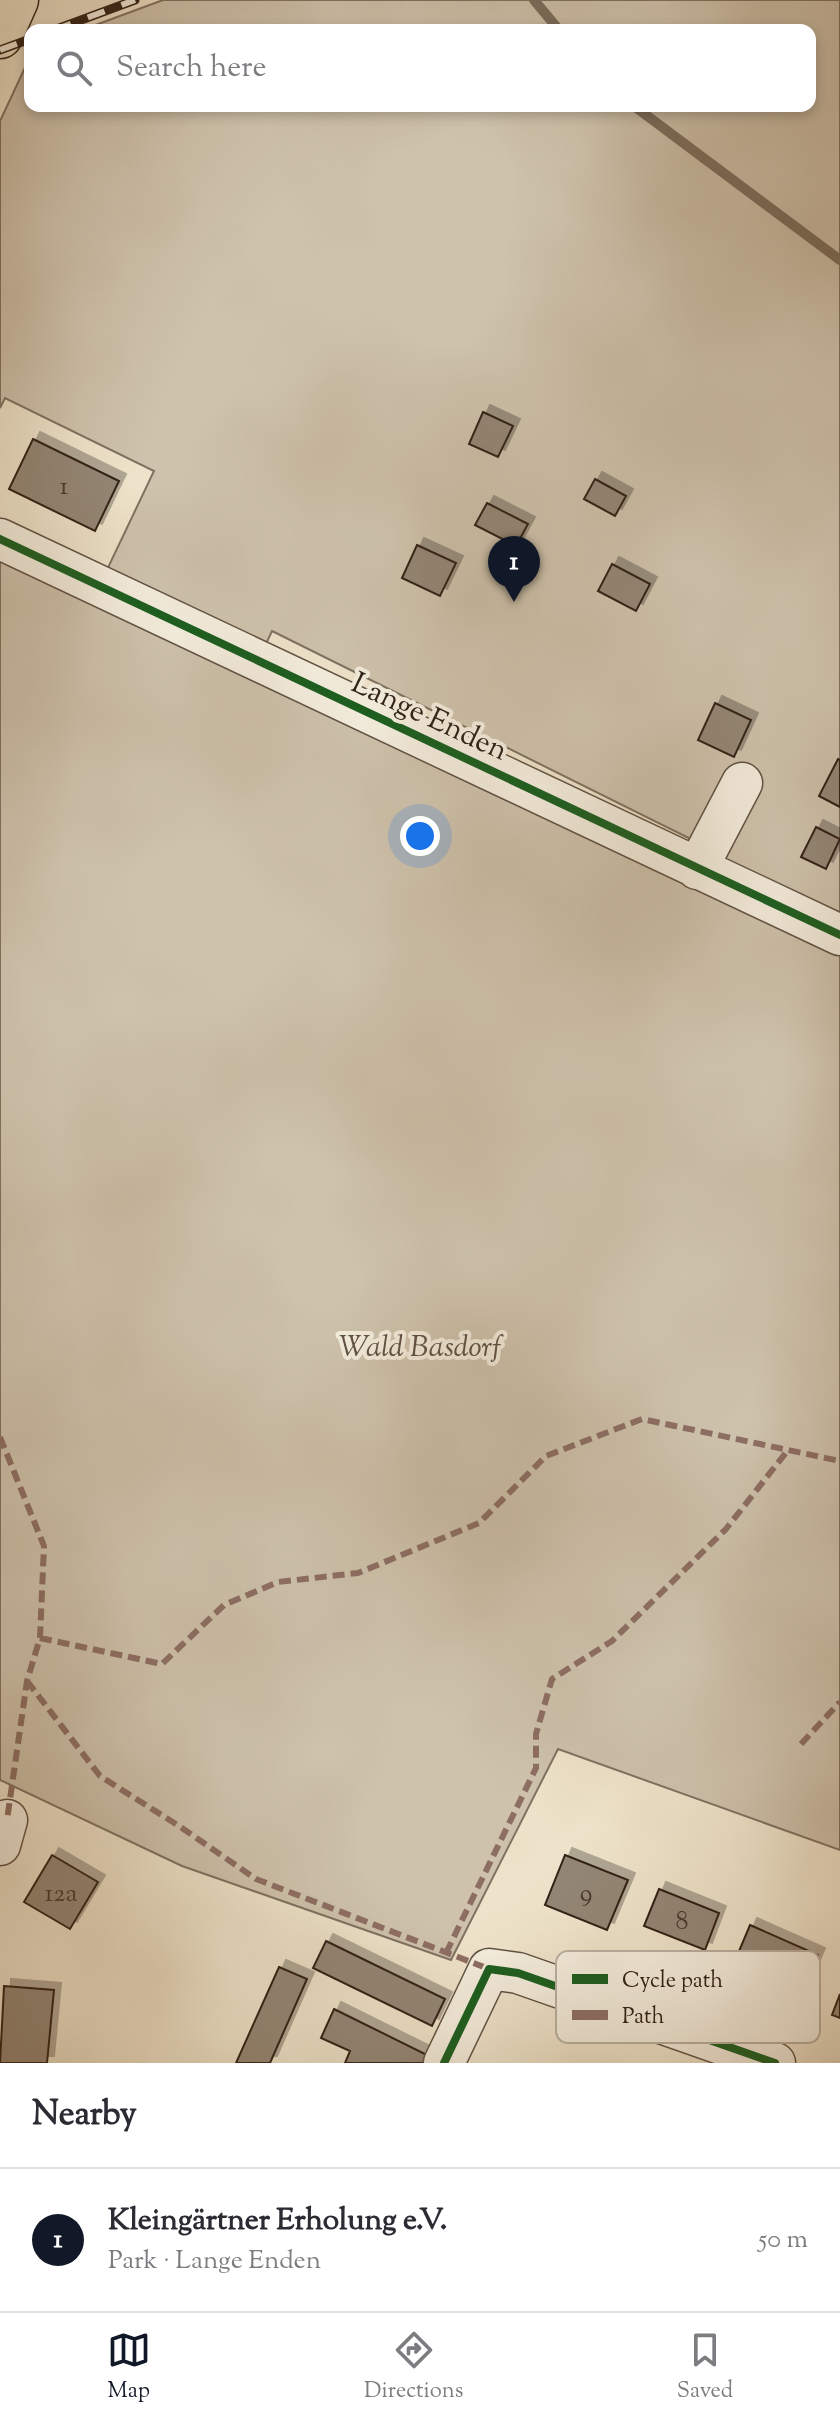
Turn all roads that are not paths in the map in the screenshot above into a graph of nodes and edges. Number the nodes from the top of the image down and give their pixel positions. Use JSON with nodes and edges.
{"nodes":[{"id":1,"x":16,"y":0,"type":"edge"},
{"id":2,"x":0,"y":36,"type":"edge"},
{"id":3,"x":0,"y":539,"type":"edge"},
{"id":4,"x":742,"y":783,"type":"dead end"},
{"id":5,"x":697,"y":869,"type":"junction"},
{"id":6,"x":840,"y":935,"type":"edge"},
{"id":7,"x":556,"y":1986,"type":"edge"},
{"id":8,"x":718,"y":2043,"type":"edge"},
{"id":9,"x":444,"y":2063,"type":"edge"},
{"id":10,"x":775,"y":2063,"type":"edge"}],
"edges":[{"from":1,"to":2,"type":"main road"},
{"from":3,"to":5,"type":"street","name":"Lange Enden"},
{"from":4,"to":5,"type":"street"},
{"from":5,"to":6,"type":"street","name":"Lange Enden"},
{"from":7,"to":9,"type":"street"},
{"from":8,"to":10,"type":"street"}]}
